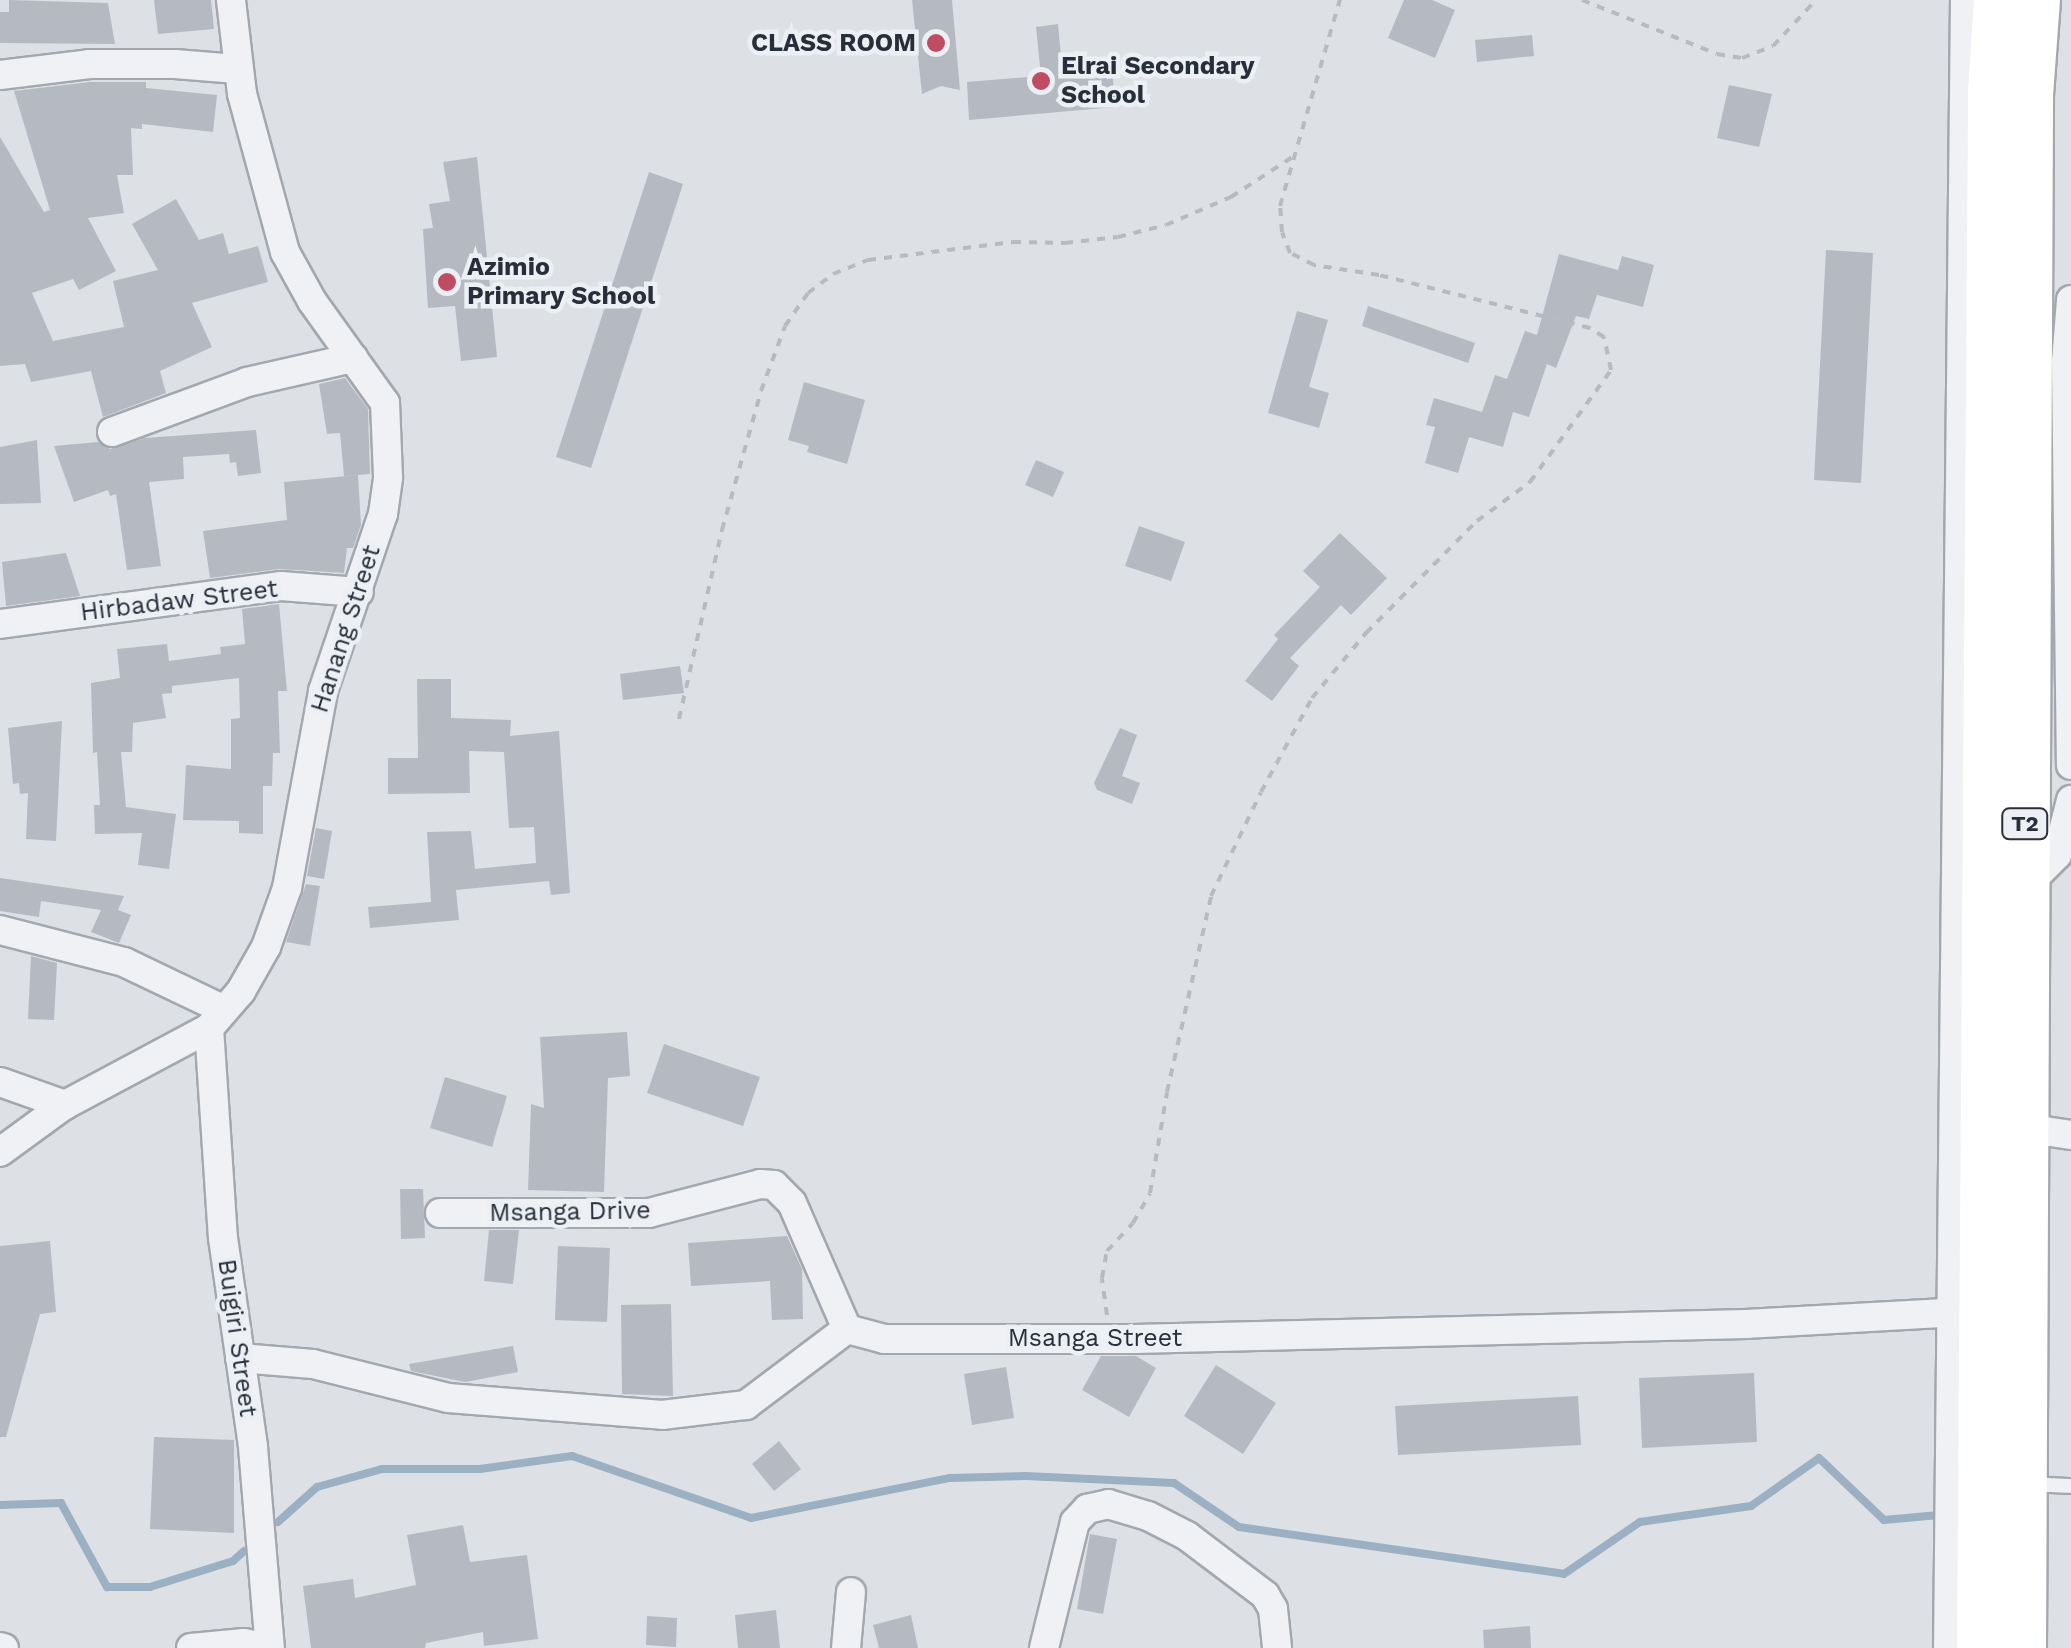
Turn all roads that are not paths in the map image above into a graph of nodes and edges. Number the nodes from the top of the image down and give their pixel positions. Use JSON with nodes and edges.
{"nodes":[{"id":1,"x":232,"y":0,"type":"edge"},
{"id":2,"x":1965,"y":0,"type":"edge"},
{"id":3,"x":1998,"y":0,"type":"edge"},
{"id":4,"x":2036,"y":0,"type":"edge"},
{"id":5,"x":237,"y":69,"type":"junction"},
{"id":6,"x":0,"y":75,"type":"edge"},
{"id":7,"x":2071,"y":300,"type":"edge"},
{"id":8,"x":353,"y":358,"type":"junction"},
{"id":9,"x":112,"y":432,"type":"dead end"},
{"id":10,"x":359,"y":592,"type":"junction"},
{"id":11,"x":0,"y":624,"type":"edge"},
{"id":12,"x":2071,"y":756,"type":"edge"},
{"id":13,"x":2071,"y":765,"type":"edge"},
{"id":14,"x":2071,"y":800,"type":"edge"},
{"id":15,"x":2025,"y":887,"type":"junction"},
{"id":16,"x":0,"y":930,"type":"edge"},
{"id":17,"x":216,"y":1019,"type":"junction"},
{"id":18,"x":0,"y":1082,"type":"edge"},
{"id":19,"x":65,"y":1105,"type":"junction"},
{"id":20,"x":2024,"y":1128,"type":"junction"},
{"id":21,"x":2071,"y":1135,"type":"edge"},
{"id":22,"x":0,"y":1152,"type":"edge"},
{"id":23,"x":440,"y":1214,"type":"dead end"},
{"id":24,"x":1966,"y":1312,"type":"junction"},
{"id":25,"x":847,"y":1329,"type":"junction"},
{"id":26,"x":240,"y":1358,"type":"junction"},
{"id":27,"x":2048,"y":1485,"type":"edge"},
{"id":28,"x":851,"y":1592,"type":"dead end"},
{"id":29,"x":2022,"y":1597,"type":"junction"},
{"id":30,"x":191,"y":1648,"type":"edge"},
{"id":31,"x":269,"y":1648,"type":"edge"},
{"id":32,"x":846,"y":1648,"type":"edge"},
{"id":33,"x":1044,"y":1648,"type":"edge"},
{"id":34,"x":1278,"y":1648,"type":"edge"},
{"id":35,"x":1948,"y":1648,"type":"edge"},
{"id":36,"x":1981,"y":1648,"type":"edge"},
{"id":37,"x":2022,"y":1648,"type":"edge"},
{"id":38,"x":2034,"y":1648,"type":"edge"}],
"edges":[{"from":1,"to":5,"type":"street","name":"Hanang Street"},
{"from":2,"to":24,"type":"street"},
{"from":3,"to":24,"type":"highway","number":"T2"},
{"from":4,"to":15,"type":"highway","number":"T2"},
{"from":5,"to":6,"type":"street"},
{"from":5,"to":8,"type":"street","name":"Hanang Street"},
{"from":7,"to":12,"type":"street"},
{"from":8,"to":9,"type":"street"},
{"from":8,"to":10,"type":"street","name":"Hanang Street"},
{"from":10,"to":11,"type":"street","name":"Hirbadaw Street"},
{"from":10,"to":17,"type":"street","name":"Hanang Street"},
{"from":12,"to":13,"type":"street"},
{"from":14,"to":15,"type":"street"},
{"from":15,"to":20,"type":"highway","number":"T2"},
{"from":16,"to":17,"type":"street"},
{"from":17,"to":19,"type":"street","name":"Hanang Street"},
{"from":17,"to":26,"type":"street","name":"Buigiri Street"},
{"from":18,"to":19,"type":"street"},
{"from":19,"to":22,"type":"street","name":"Hanang Street"},
{"from":20,"to":21,"type":"street"},
{"from":20,"to":27,"type":"highway","number":"T2"},
{"from":23,"to":25,"type":"street","name":"Msanga Drive"},
{"from":24,"to":25,"type":"street","name":"Msanga Street"},
{"from":24,"to":35,"type":"street"},
{"from":24,"to":36,"type":"highway","number":"T2"},
{"from":25,"to":26,"type":"street"},
{"from":26,"to":31,"type":"street","name":"Buigiri Street"},
{"from":27,"to":29,"type":"highway","number":"T2"},
{"from":28,"to":32,"type":"street"},
{"from":29,"to":37,"type":"highway","number":"T2"},
{"from":29,"to":38,"type":"street"},
{"from":30,"to":31,"type":"street"},
{"from":33,"to":34,"type":"street"}]}
